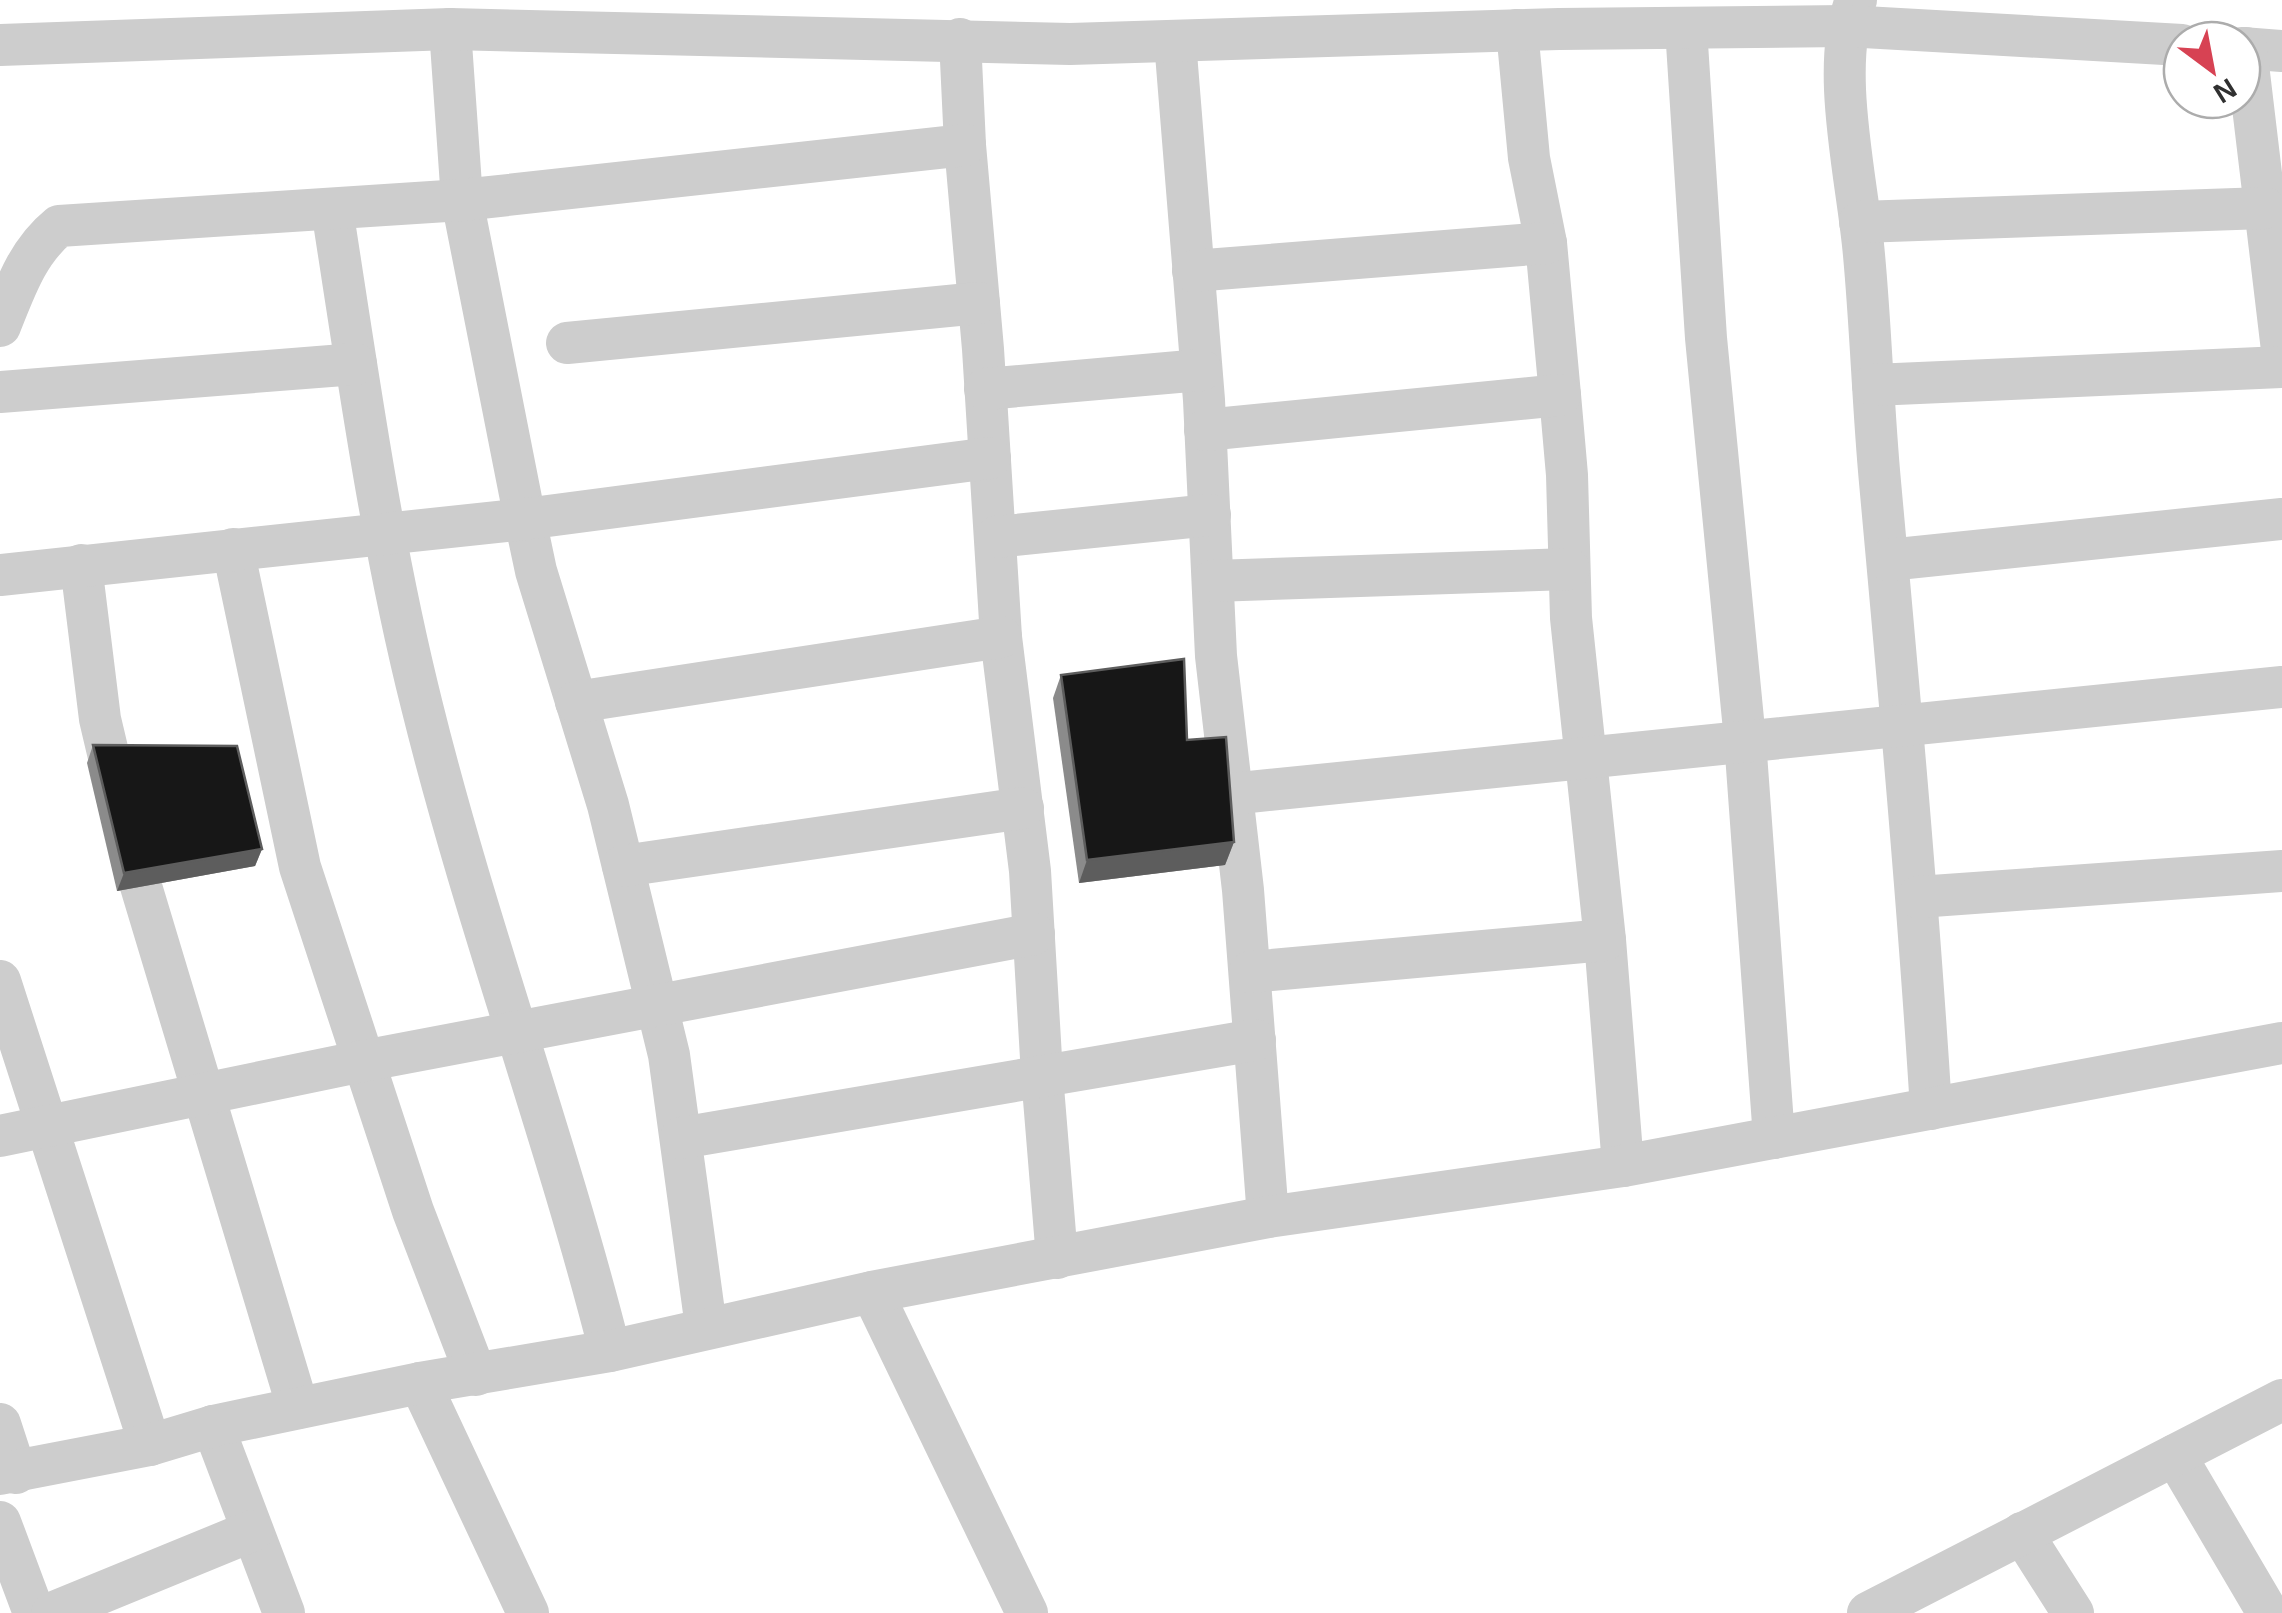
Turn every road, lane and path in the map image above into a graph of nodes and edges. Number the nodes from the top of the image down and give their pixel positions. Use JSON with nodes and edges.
{"nodes":[{"id":1,"x":1851,"y":13,"type":"edge"},
{"id":2,"x":1686,"y":28,"type":"junction"},
{"id":3,"x":450,"y":30,"type":"junction"},
{"id":4,"x":1517,"y":30,"type":"junction"},
{"id":5,"x":960,"y":39,"type":"junction"},
{"id":6,"x":1175,"y":41,"type":"junction"},
{"id":7,"x":2162,"y":42,"type":"edge"},
{"id":8,"x":0,"y":44,"type":"edge"},
{"id":9,"x":2261,"y":120,"type":"edge"},
{"id":10,"x":965,"y":145,"type":"junction"},
{"id":11,"x":462,"y":200,"type":"junction"},
{"id":12,"x":332,"y":208,"type":"junction"},
{"id":13,"x":2265,"y":208,"type":"junction"},
{"id":14,"x":1860,"y":222,"type":"junction"},
{"id":15,"x":1546,"y":244,"type":"junction"},
{"id":16,"x":1194,"y":271,"type":"junction"},
{"id":17,"x":979,"y":303,"type":"junction"},
{"id":18,"x":0,"y":326,"type":"edge"},
{"id":19,"x":567,"y":342,"type":"dead end"},
{"id":20,"x":2282,"y":350,"type":"edge"},
{"id":21,"x":356,"y":364,"type":"junction"},
{"id":22,"x":2282,"y":367,"type":"edge"},
{"id":23,"x":1201,"y":370,"type":"junction"},
{"id":24,"x":1873,"y":384,"type":"junction"},
{"id":25,"x":985,"y":389,"type":"junction"},
{"id":26,"x":0,"y":392,"type":"edge"},
{"id":27,"x":1560,"y":396,"type":"junction"},
{"id":28,"x":1205,"y":430,"type":"junction"},
{"id":29,"x":990,"y":458,"type":"junction"},
{"id":30,"x":1210,"y":515,"type":"junction"},
{"id":31,"x":525,"y":519,"type":"junction"},
{"id":32,"x":2282,"y":519,"type":"edge"},
{"id":33,"x":384,"y":535,"type":"junction"},
{"id":34,"x":996,"y":538,"type":"junction"},
{"id":35,"x":233,"y":549,"type":"junction"},
{"id":36,"x":1888,"y":560,"type":"junction"},
{"id":37,"x":81,"y":565,"type":"junction"},
{"id":38,"x":1570,"y":569,"type":"junction"},
{"id":39,"x":0,"y":575,"type":"edge"},
{"id":40,"x":1212,"y":582,"type":"junction"},
{"id":41,"x":1001,"y":637,"type":"junction"},
{"id":42,"x":2282,"y":687,"type":"edge"},
{"id":43,"x":576,"y":702,"type":"junction"},
{"id":44,"x":1902,"y":724,"type":"junction"},
{"id":45,"x":1744,"y":740,"type":"junction"},
{"id":46,"x":1585,"y":756,"type":"junction"},
{"id":47,"x":1230,"y":794,"type":"junction"},
{"id":48,"x":1023,"y":808,"type":"junction"},
{"id":49,"x":623,"y":866,"type":"junction"},
{"id":50,"x":2282,"y":871,"type":"edge"},
{"id":51,"x":1918,"y":897,"type":"junction"},
{"id":52,"x":1034,"y":934,"type":"junction"},
{"id":53,"x":1605,"y":940,"type":"junction"},
{"id":54,"x":1250,"y":972,"type":"junction"},
{"id":55,"x":0,"y":980,"type":"edge"},
{"id":56,"x":657,"y":1007,"type":"junction"},
{"id":57,"x":517,"y":1033,"type":"junction"},
{"id":58,"x":1255,"y":1040,"type":"junction"},
{"id":59,"x":2282,"y":1044,"type":"edge"},
{"id":60,"x":363,"y":1061,"type":"junction"},
{"id":61,"x":1042,"y":1075,"type":"junction"},
{"id":62,"x":202,"y":1095,"type":"junction"},
{"id":63,"x":1931,"y":1109,"type":"junction"},
{"id":64,"x":46,"y":1126,"type":"junction"},
{"id":65,"x":0,"y":1136,"type":"edge"},
{"id":66,"x":680,"y":1138,"type":"junction"},
{"id":67,"x":1774,"y":1138,"type":"junction"},
{"id":68,"x":1624,"y":1166,"type":"junction"},
{"id":69,"x":1268,"y":1217,"type":"junction"},
{"id":70,"x":1057,"y":1258,"type":"junction"},
{"id":71,"x":872,"y":1292,"type":"junction"},
{"id":72,"x":706,"y":1327,"type":"junction"},
{"id":73,"x":610,"y":1351,"type":"junction"},
{"id":74,"x":476,"y":1375,"type":"junction"},
{"id":75,"x":420,"y":1382,"type":"junction"},
{"id":76,"x":2282,"y":1400,"type":"edge"},
{"id":77,"x":298,"y":1408,"type":"junction"},
{"id":78,"x":0,"y":1424,"type":"edge"},
{"id":79,"x":213,"y":1426,"type":"junction"},
{"id":80,"x":150,"y":1445,"type":"junction"},
{"id":81,"x":2175,"y":1454,"type":"junction"},
{"id":82,"x":8,"y":1473,"type":"edge"},
{"id":83,"x":0,"y":1522,"type":"edge"},
{"id":84,"x":252,"y":1530,"type":"junction"},
{"id":85,"x":2022,"y":1533,"type":"junction"},
{"id":86,"x":1873,"y":1612,"type":"edge"},
{"id":87,"x":34,"y":1613,"type":"edge"},
{"id":88,"x":52,"y":1613,"type":"edge"},
{"id":89,"x":284,"y":1613,"type":"edge"},
{"id":90,"x":528,"y":1613,"type":"edge"},
{"id":91,"x":1027,"y":1613,"type":"edge"},
{"id":92,"x":2073,"y":1613,"type":"edge"},
{"id":93,"x":2268,"y":1613,"type":"edge"}],
"edges":[{"from":1,"to":2,"type":"street"},
{"from":1,"to":7,"type":"street"},
{"from":1,"to":14,"type":"street"},
{"from":2,"to":4,"type":"street"},
{"from":2,"to":45,"type":"street"},
{"from":3,"to":5,"type":"street"},
{"from":3,"to":8,"type":"street"},
{"from":3,"to":11,"type":"street"},
{"from":4,"to":6,"type":"street"},
{"from":4,"to":15,"type":"street"},
{"from":5,"to":6,"type":"street"},
{"from":5,"to":10,"type":"street"},
{"from":6,"to":16,"type":"street"},
{"from":9,"to":13,"type":"street"},
{"from":10,"to":11,"type":"street"},
{"from":10,"to":17,"type":"street"},
{"from":11,"to":12,"type":"street"},
{"from":11,"to":31,"type":"street"},
{"from":12,"to":18,"type":"street"},
{"from":12,"to":21,"type":"street"},
{"from":13,"to":14,"type":"street"},
{"from":13,"to":20,"type":"street"},
{"from":14,"to":24,"type":"street"},
{"from":15,"to":16,"type":"street"},
{"from":15,"to":27,"type":"street"},
{"from":16,"to":23,"type":"street"},
{"from":17,"to":19,"type":"street"},
{"from":17,"to":25,"type":"street"},
{"from":21,"to":26,"type":"street"},
{"from":21,"to":33,"type":"street"},
{"from":22,"to":24,"type":"street"},
{"from":23,"to":25,"type":"street"},
{"from":23,"to":28,"type":"street"},
{"from":24,"to":36,"type":"street"},
{"from":25,"to":29,"type":"street"},
{"from":27,"to":28,"type":"street"},
{"from":27,"to":38,"type":"street"},
{"from":28,"to":30,"type":"street"},
{"from":29,"to":31,"type":"street"},
{"from":29,"to":34,"type":"street"},
{"from":30,"to":34,"type":"street"},
{"from":30,"to":40,"type":"street"},
{"from":31,"to":33,"type":"street"},
{"from":31,"to":43,"type":"street"},
{"from":32,"to":36,"type":"street"},
{"from":33,"to":35,"type":"street"},
{"from":33,"to":57,"type":"street"},
{"from":34,"to":41,"type":"street"},
{"from":35,"to":37,"type":"street"},
{"from":35,"to":60,"type":"street"},
{"from":36,"to":44,"type":"street"},
{"from":37,"to":39,"type":"street"},
{"from":37,"to":62,"type":"street"},
{"from":38,"to":40,"type":"street"},
{"from":38,"to":46,"type":"street"},
{"from":40,"to":47,"type":"street"},
{"from":41,"to":43,"type":"street"},
{"from":41,"to":48,"type":"street"},
{"from":42,"to":44,"type":"street"},
{"from":43,"to":49,"type":"street"},
{"from":44,"to":45,"type":"street"},
{"from":44,"to":51,"type":"street"},
{"from":45,"to":46,"type":"street"},
{"from":45,"to":67,"type":"street"},
{"from":46,"to":47,"type":"street"},
{"from":46,"to":53,"type":"street"},
{"from":47,"to":54,"type":"street"},
{"from":48,"to":49,"type":"street"},
{"from":48,"to":52,"type":"street"},
{"from":49,"to":56,"type":"street"},
{"from":50,"to":51,"type":"street"},
{"from":51,"to":63,"type":"street"},
{"from":52,"to":56,"type":"street"},
{"from":52,"to":61,"type":"street"},
{"from":53,"to":54,"type":"street"},
{"from":53,"to":68,"type":"street"},
{"from":54,"to":58,"type":"street"},
{"from":55,"to":64,"type":"street"},
{"from":56,"to":57,"type":"street"},
{"from":56,"to":66,"type":"street"},
{"from":57,"to":60,"type":"street"},
{"from":57,"to":73,"type":"street"},
{"from":58,"to":61,"type":"street"},
{"from":58,"to":69,"type":"street"},
{"from":59,"to":63,"type":"street"},
{"from":60,"to":62,"type":"street"},
{"from":60,"to":74,"type":"street"},
{"from":61,"to":66,"type":"street"},
{"from":61,"to":70,"type":"street"},
{"from":62,"to":64,"type":"street"},
{"from":62,"to":77,"type":"street"},
{"from":63,"to":67,"type":"street"},
{"from":64,"to":65,"type":"street"},
{"from":64,"to":80,"type":"street"},
{"from":66,"to":72,"type":"street"},
{"from":67,"to":68,"type":"street"},
{"from":68,"to":69,"type":"street"},
{"from":69,"to":70,"type":"street"},
{"from":70,"to":71,"type":"street"},
{"from":71,"to":72,"type":"street"},
{"from":71,"to":91,"type":"street"},
{"from":72,"to":73,"type":"street"},
{"from":73,"to":74,"type":"street"},
{"from":74,"to":75,"type":"street"},
{"from":75,"to":77,"type":"street"},
{"from":75,"to":90,"type":"street"},
{"from":76,"to":81,"type":"street"},
{"from":77,"to":79,"type":"street"},
{"from":78,"to":82,"type":"street"},
{"from":79,"to":80,"type":"street"},
{"from":79,"to":84,"type":"street"},
{"from":80,"to":82,"type":"street"},
{"from":81,"to":85,"type":"street"},
{"from":81,"to":93,"type":"street"},
{"from":83,"to":87,"type":"street"},
{"from":84,"to":88,"type":"street"},
{"from":84,"to":89,"type":"street"},
{"from":85,"to":86,"type":"street"},
{"from":85,"to":92,"type":"street"}]}
